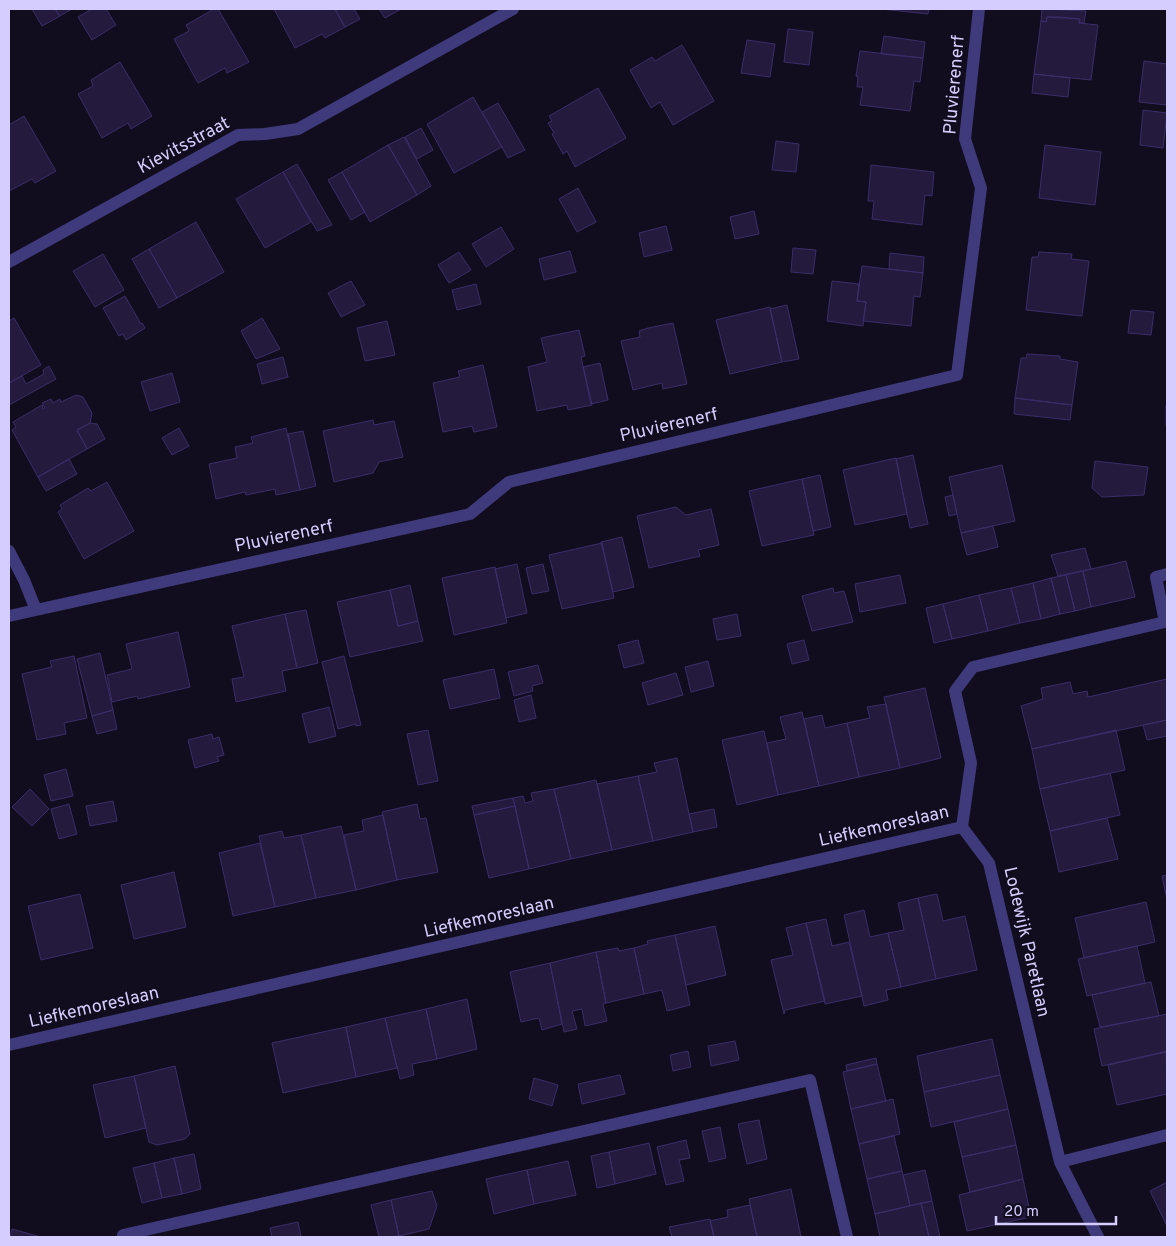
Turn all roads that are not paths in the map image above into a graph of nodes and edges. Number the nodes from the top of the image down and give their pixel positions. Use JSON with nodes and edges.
{"nodes":[{"id":1,"x":513,"y":9,"type":"edge"},
{"id":2,"x":979,"y":9,"type":"edge"},
{"id":3,"x":9,"y":262,"type":"edge"},
{"id":4,"x":9,"y":551,"type":"edge"},
{"id":5,"x":1167,"y":574,"type":"edge"},
{"id":6,"x":36,"y":610,"type":"junction"},
{"id":7,"x":9,"y":616,"type":"edge"},
{"id":8,"x":962,"y":827,"type":"junction"},
{"id":9,"x":24,"y":1042,"type":"junction"},
{"id":10,"x":9,"y":1045,"type":"edge"},
{"id":11,"x":9,"y":1054,"type":"edge"},
{"id":12,"x":1167,"y":1135,"type":"edge"},
{"id":13,"x":1060,"y":1162,"type":"junction"},
{"id":14,"x":123,"y":1235,"type":"dead end"},
{"id":15,"x":847,"y":1237,"type":"edge"},
{"id":16,"x":1098,"y":1237,"type":"edge"}],
"edges":[{"from":1,"to":3,"type":"street","name":"Kievitsstraat"},
{"from":2,"to":6,"type":"street","name":"Pluvierenerf"},
{"from":4,"to":6,"type":"street"},
{"from":5,"to":8,"type":"street"},
{"from":6,"to":7,"type":"street","name":"Pluvierenerf"},
{"from":8,"to":9,"type":"street","name":"Liefkemoreslaan"},
{"from":8,"to":13,"type":"street","name":"Lodewijk Paretlaan"},
{"from":9,"to":10,"type":"street"},
{"from":9,"to":11,"type":"street"},
{"from":12,"to":13,"type":"street"},
{"from":13,"to":16,"type":"street","name":"Lodewijk Paretlaan"},
{"from":14,"to":15,"type":"street"}]}
